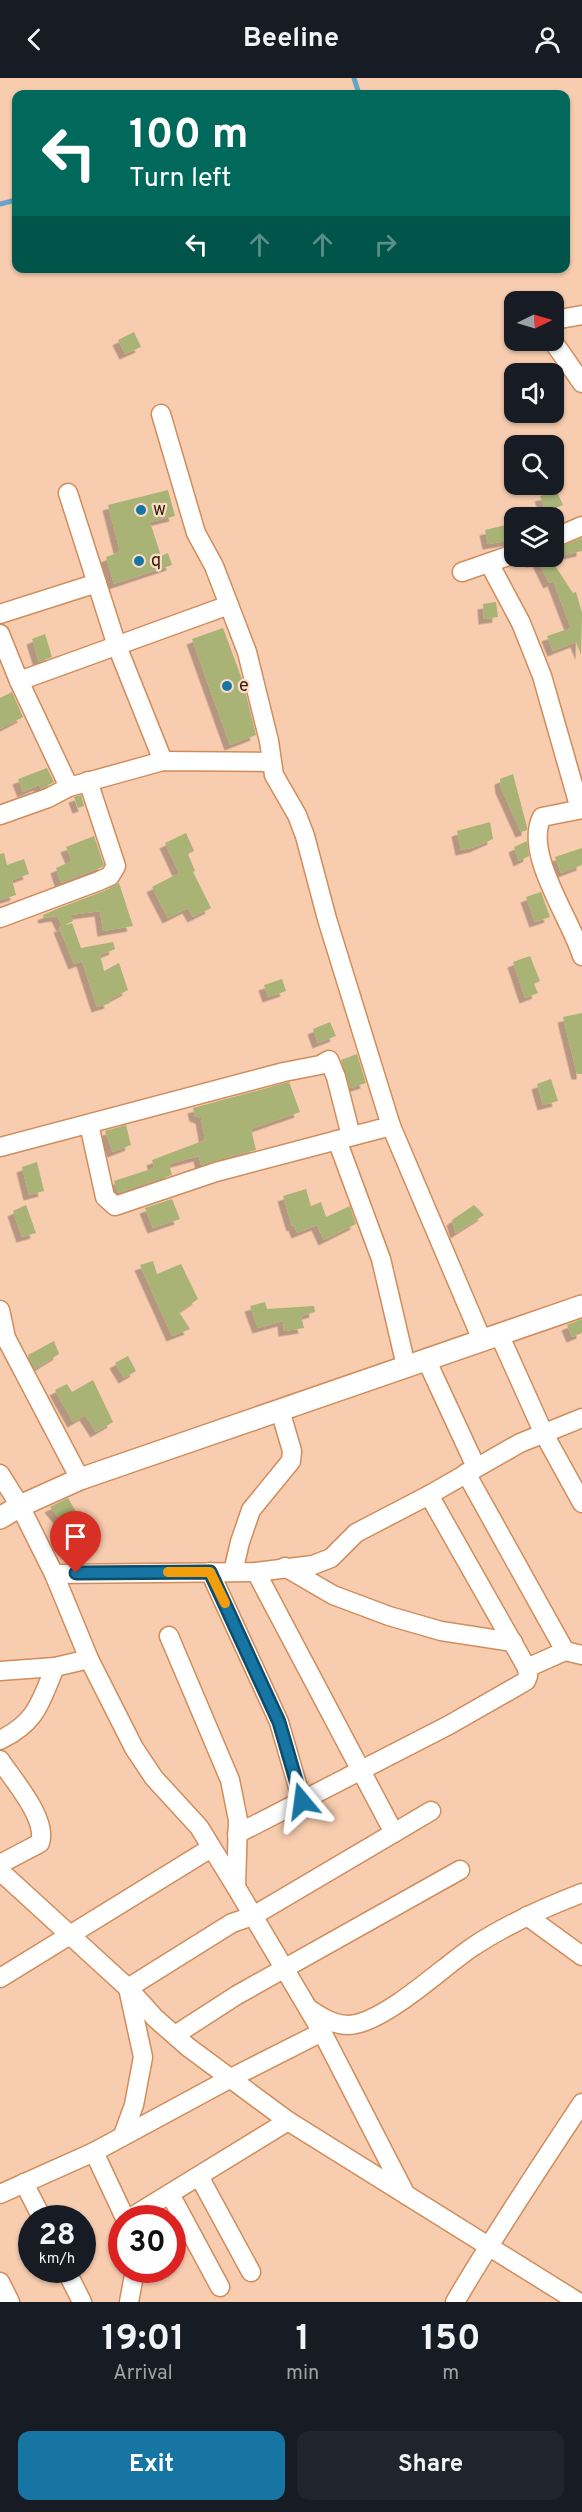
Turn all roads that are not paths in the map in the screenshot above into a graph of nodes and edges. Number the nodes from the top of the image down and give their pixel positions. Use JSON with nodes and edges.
{"nodes":[{"id":1,"x":582,"y":315,"type":"edge"},
{"id":2,"x":564,"y":318,"type":"edge"},
{"id":3,"x":560,"y":351,"type":"edge"},
{"id":4,"x":582,"y":383,"type":"edge"},
{"id":5,"x":161,"y":414,"type":"dead end"},
{"id":6,"x":68,"y":493,"type":"dead end"},
{"id":7,"x":582,"y":526,"type":"edge"},
{"id":8,"x":564,"y":534,"type":"edge"},
{"id":9,"x":504,"y":558,"type":"edge"},
{"id":10,"x":489,"y":563,"type":"junction"},
{"id":11,"x":462,"y":572,"type":"dead end"},
{"id":12,"x":97,"y":583,"type":"junction"},
{"id":13,"x":229,"y":605,"type":"junction"},
{"id":14,"x":0,"y":614,"type":"edge"},
{"id":15,"x":0,"y":634,"type":"edge"},
{"id":16,"x":117,"y":646,"type":"junction"},
{"id":17,"x":19,"y":681,"type":"junction"},
{"id":18,"x":162,"y":761,"type":"junction"},
{"id":19,"x":270,"y":762,"type":"junction"},
{"id":20,"x":88,"y":781,"type":"junction"},
{"id":21,"x":69,"y":787,"type":"junction"},
{"id":22,"x":581,"y":809,"type":"edge"},
{"id":23,"x":0,"y":815,"type":"edge"},
{"id":24,"x":0,"y":918,"type":"edge"},
{"id":25,"x":582,"y":956,"type":"edge"},
{"id":26,"x":89,"y":1124,"type":"junction"},
{"id":27,"x":391,"y":1126,"type":"junction"},
{"id":28,"x":344,"y":1138,"type":"junction"},
{"id":29,"x":0,"y":1147,"type":"edge"},
{"id":30,"x":582,"y":1306,"type":"edge"},
{"id":31,"x":0,"y":1311,"type":"edge"},
{"id":32,"x":490,"y":1337,"type":"junction"},
{"id":33,"x":416,"y":1362,"type":"junction"},
{"id":34,"x":280,"y":1410,"type":"junction"},
{"id":35,"x":582,"y":1419,"type":"edge"},
{"id":36,"x":544,"y":1434,"type":"junction"},
{"id":37,"x":471,"y":1470,"type":"junction"},
{"id":38,"x":0,"y":1474,"type":"edge"},
{"id":39,"x":80,"y":1479,"type":"junction"},
{"id":40,"x":429,"y":1495,"type":"junction"},
{"id":41,"x":582,"y":1503,"type":"edge"},
{"id":42,"x":20,"y":1506,"type":"junction"},
{"id":43,"x":0,"y":1518,"type":"edge"},
{"id":44,"x":285,"y":1567,"type":"junction"},
{"id":45,"x":210,"y":1572,"type":"junction"},
{"id":46,"x":234,"y":1572,"type":"junction"},
{"id":47,"x":256,"y":1572,"type":"junction"},
{"id":48,"x":54,"y":1574,"type":"junction"},
{"id":49,"x":169,"y":1636,"type":"dead end"},
{"id":50,"x":513,"y":1642,"type":"junction"},
{"id":51,"x":573,"y":1653,"type":"edge"},
{"id":52,"x":89,"y":1659,"type":"junction"},
{"id":53,"x":55,"y":1667,"type":"junction"},
{"id":54,"x":527,"y":1668,"type":"junction"},
{"id":55,"x":0,"y":1671,"type":"edge"},
{"id":56,"x":0,"y":1740,"type":"edge"},
{"id":57,"x":0,"y":1760,"type":"edge"},
{"id":58,"x":362,"y":1772,"type":"junction"},
{"id":59,"x":302,"y":1801,"type":"junction"},
{"id":60,"x":431,"y":1811,"type":"dead end"},
{"id":61,"x":394,"y":1833,"type":"junction"},
{"id":62,"x":237,"y":1834,"type":"junction"},
{"id":63,"x":211,"y":1848,"type":"junction"},
{"id":64,"x":0,"y":1864,"type":"edge"},
{"id":65,"x":0,"y":1870,"type":"edge"},
{"id":66,"x":460,"y":1870,"type":"dead end"},
{"id":67,"x":236,"y":1887,"type":"junction"},
{"id":68,"x":582,"y":1893,"type":"edge"},
{"id":69,"x":253,"y":1916,"type":"junction"},
{"id":70,"x":527,"y":1916,"type":"junction"},
{"id":71,"x":71,"y":1935,"type":"junction"},
{"id":72,"x":582,"y":1956,"type":"edge"},
{"id":73,"x":285,"y":1969,"type":"junction"},
{"id":74,"x":0,"y":1978,"type":"edge"},
{"id":75,"x":128,"y":1988,"type":"junction"},
{"id":76,"x":307,"y":2008,"type":"junction"},
{"id":77,"x":322,"y":2032,"type":"junction"},
{"id":78,"x":175,"y":2035,"type":"junction"},
{"id":79,"x":231,"y":2078,"type":"junction"},
{"id":80,"x":582,"y":2103,"type":"edge"},
{"id":81,"x":288,"y":2121,"type":"junction"},
{"id":82,"x":123,"y":2135,"type":"junction"},
{"id":83,"x":94,"y":2152,"type":"junction"},
{"id":84,"x":200,"y":2178,"type":"junction"},
{"id":85,"x":24,"y":2183,"type":"junction"},
{"id":86,"x":0,"y":2194,"type":"edge"},
{"id":87,"x":170,"y":2194,"type":"junction"},
{"id":88,"x":406,"y":2195,"type":"junction"},
{"id":89,"x":35,"y":2205,"type":"edge"},
{"id":90,"x":121,"y":2205,"type":"edge"},
{"id":91,"x":151,"y":2205,"type":"edge"},
{"id":92,"x":490,"y":2246,"type":"junction"},
{"id":93,"x":251,"y":2272,"type":"dead end"},
{"id":94,"x":0,"y":2282,"type":"edge"},
{"id":95,"x":72,"y":2283,"type":"edge"},
{"id":96,"x":133,"y":2283,"type":"edge"},
{"id":97,"x":220,"y":2287,"type":"dead end"},
{"id":98,"x":10,"y":2302,"type":"edge"},
{"id":99,"x":82,"y":2302,"type":"edge"},
{"id":100,"x":129,"y":2302,"type":"edge"},
{"id":101,"x":455,"y":2302,"type":"edge"},
{"id":102,"x":578,"y":2302,"type":"edge"}],
"edges":[{"from":1,"to":2,"type":"street"},
{"from":3,"to":4,"type":"street"},
{"from":5,"to":13,"type":"street"},
{"from":6,"to":12,"type":"street"},
{"from":7,"to":8,"type":"street"},
{"from":9,"to":10,"type":"street"},
{"from":10,"to":11,"type":"street"},
{"from":10,"to":22,"type":"street"},
{"from":12,"to":14,"type":"street"},
{"from":12,"to":16,"type":"street"},
{"from":13,"to":16,"type":"street"},
{"from":13,"to":19,"type":"street"},
{"from":15,"to":17,"type":"street"},
{"from":16,"to":17,"type":"street"},
{"from":16,"to":18,"type":"street"},
{"from":17,"to":21,"type":"street"},
{"from":18,"to":19,"type":"street"},
{"from":18,"to":20,"type":"street"},
{"from":19,"to":27,"type":"street"},
{"from":20,"to":21,"type":"street"},
{"from":20,"to":24,"type":"street"},
{"from":21,"to":23,"type":"street"},
{"from":22,"to":25,"type":"street"},
{"from":26,"to":28,"type":"street"},
{"from":26,"to":28,"type":"street"},
{"from":26,"to":29,"type":"street"},
{"from":27,"to":28,"type":"street"},
{"from":27,"to":32,"type":"street"},
{"from":28,"to":33,"type":"street"},
{"from":30,"to":32,"type":"street"},
{"from":31,"to":39,"type":"street"},
{"from":32,"to":33,"type":"street"},
{"from":32,"to":36,"type":"street"},
{"from":33,"to":34,"type":"street"},
{"from":33,"to":37,"type":"street"},
{"from":34,"to":39,"type":"street"},
{"from":34,"to":46,"type":"street"},
{"from":35,"to":36,"type":"street"},
{"from":36,"to":37,"type":"street"},
{"from":36,"to":41,"type":"street"},
{"from":37,"to":40,"type":"street"},
{"from":37,"to":51,"type":"street"},
{"from":38,"to":42,"type":"street"},
{"from":39,"to":42,"type":"street"},
{"from":40,"to":44,"type":"street"},
{"from":40,"to":50,"type":"street"},
{"from":42,"to":43,"type":"street"},
{"from":42,"to":48,"type":"street"},
{"from":44,"to":47,"type":"street"},
{"from":44,"to":50,"type":"street"},
{"from":45,"to":46,"type":"street"},
{"from":45,"to":48,"type":"street"},
{"from":45,"to":59,"type":"street"},
{"from":46,"to":47,"type":"street"},
{"from":47,"to":58,"type":"street"},
{"from":48,"to":52,"type":"street"},
{"from":49,"to":62,"type":"street"},
{"from":50,"to":54,"type":"street"},
{"from":51,"to":54,"type":"street"},
{"from":52,"to":53,"type":"street"},
{"from":52,"to":63,"type":"street"},
{"from":53,"to":55,"type":"street"},
{"from":53,"to":56,"type":"street"},
{"from":54,"to":58,"type":"street"},
{"from":57,"to":64,"type":"street"},
{"from":58,"to":59,"type":"street"},
{"from":58,"to":61,"type":"street"},
{"from":59,"to":62,"type":"street"},
{"from":60,"to":61,"type":"street"},
{"from":61,"to":69,"type":"street"},
{"from":62,"to":67,"type":"street"},
{"from":63,"to":67,"type":"street"},
{"from":63,"to":71,"type":"street"},
{"from":65,"to":71,"type":"street"},
{"from":66,"to":73,"type":"street"},
{"from":67,"to":69,"type":"street"},
{"from":68,"to":70,"type":"street"},
{"from":69,"to":73,"type":"street"},
{"from":69,"to":75,"type":"street"},
{"from":70,"to":72,"type":"street"},
{"from":70,"to":76,"type":"street"},
{"from":71,"to":74,"type":"street"},
{"from":71,"to":75,"type":"street"},
{"from":73,"to":76,"type":"street"},
{"from":73,"to":78,"type":"street"},
{"from":75,"to":78,"type":"street"},
{"from":75,"to":82,"type":"street"},
{"from":76,"to":77,"type":"street"},
{"from":77,"to":79,"type":"street"},
{"from":77,"to":88,"type":"street"},
{"from":78,"to":79,"type":"street"},
{"from":79,"to":81,"type":"street"},
{"from":79,"to":82,"type":"street"},
{"from":80,"to":92,"type":"street"},
{"from":81,"to":84,"type":"street"},
{"from":81,"to":88,"type":"street"},
{"from":82,"to":83,"type":"street"},
{"from":83,"to":85,"type":"street"},
{"from":83,"to":90,"type":"street"},
{"from":84,"to":87,"type":"street"},
{"from":84,"to":93,"type":"street"},
{"from":85,"to":86,"type":"street"},
{"from":85,"to":89,"type":"street"},
{"from":87,"to":91,"type":"street"},
{"from":87,"to":97,"type":"street"},
{"from":88,"to":92,"type":"street"},
{"from":92,"to":101,"type":"street"},
{"from":92,"to":102,"type":"street"},
{"from":94,"to":98,"type":"street"},
{"from":95,"to":99,"type":"street"},
{"from":96,"to":100,"type":"street"}]}
